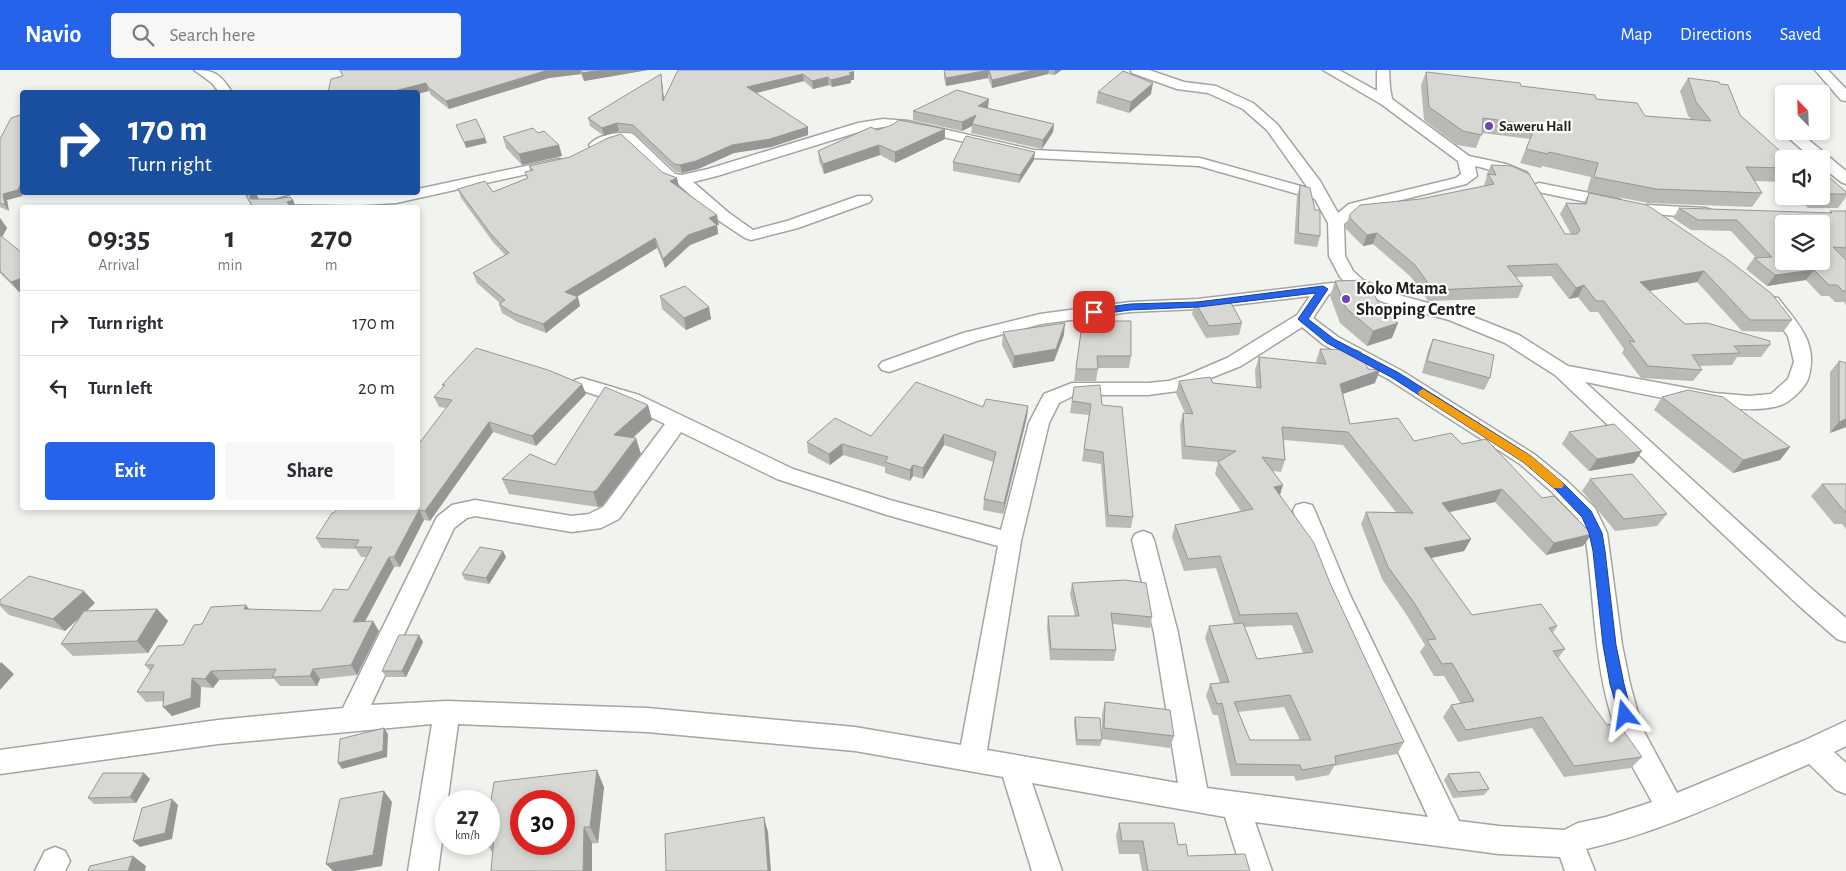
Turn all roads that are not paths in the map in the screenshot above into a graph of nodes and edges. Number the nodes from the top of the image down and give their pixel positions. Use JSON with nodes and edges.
{"nodes":[{"id":1,"x":200,"y":70,"type":"edge"},
{"id":2,"x":1137,"y":70,"type":"edge"},
{"id":3,"x":1328,"y":70,"type":"edge"},
{"id":4,"x":1383,"y":70,"type":"edge"},
{"id":5,"x":1820,"y":70,"type":"edge"},
{"id":6,"x":224,"y":90,"type":"edge"},
{"id":7,"x":1846,"y":97,"type":"edge"},
{"id":8,"x":1386,"y":100,"type":"junction"},
{"id":9,"x":1800,"y":140,"type":"edge"},
{"id":10,"x":1464,"y":159,"type":"junction"},
{"id":11,"x":1846,"y":179,"type":"edge"},
{"id":12,"x":682,"y":180,"type":"junction"},
{"id":13,"x":420,"y":192,"type":"edge"},
{"id":14,"x":322,"y":195,"type":"edge"},
{"id":15,"x":409,"y":195,"type":"edge"},
{"id":16,"x":1321,"y":196,"type":"junction"},
{"id":17,"x":864,"y":199,"type":"dead end"},
{"id":18,"x":275,"y":205,"type":"edge"},
{"id":19,"x":1647,"y":210,"type":"junction"},
{"id":20,"x":1719,"y":213,"type":"edge"},
{"id":21,"x":1336,"y":223,"type":"junction"},
{"id":22,"x":1679,"y":231,"type":"edge"},
{"id":23,"x":1357,"y":284,"type":"junction"},
{"id":24,"x":1323,"y":289,"type":"junction"},
{"id":25,"x":1757,"y":289,"type":"edge"},
{"id":26,"x":1303,"y":319,"type":"junction"},
{"id":27,"x":889,"y":366,"type":"dead end"},
{"id":28,"x":1562,"y":371,"type":"junction"},
{"id":29,"x":582,"y":384,"type":"edge"},
{"id":30,"x":677,"y":422,"type":"junction"},
{"id":31,"x":1304,"y":511,"type":"dead end"},
{"id":32,"x":1143,"y":540,"type":"dead end"},
{"id":33,"x":1010,"y":541,"type":"junction"},
{"id":34,"x":1846,"y":632,"type":"edge"},
{"id":35,"x":447,"y":712,"type":"junction"},
{"id":36,"x":351,"y":719,"type":"junction"},
{"id":37,"x":1846,"y":734,"type":"edge"},
{"id":38,"x":1813,"y":750,"type":"junction"},
{"id":39,"x":972,"y":760,"type":"junction"},
{"id":40,"x":0,"y":762,"type":"edge"},
{"id":41,"x":1014,"y":769,"type":"junction"},
{"id":42,"x":1846,"y":781,"type":"edge"},
{"id":43,"x":1195,"y":798,"type":"junction"},
{"id":44,"x":1236,"y":806,"type":"junction"},
{"id":45,"x":1671,"y":810,"type":"junction"},
{"id":46,"x":1449,"y":832,"type":"junction"},
{"id":47,"x":1569,"y":844,"type":"junction"},
{"id":48,"x":423,"y":871,"type":"edge"},
{"id":49,"x":1047,"y":871,"type":"edge"},
{"id":50,"x":1257,"y":871,"type":"edge"},
{"id":51,"x":1580,"y":871,"type":"edge"}],
"edges":[{"from":1,"to":6,"type":"street"},
{"from":2,"to":16,"type":"street"},
{"from":3,"to":8,"type":"street"},
{"from":4,"to":8,"type":"street"},
{"from":5,"to":7,"type":"street"},
{"from":8,"to":10,"type":"street"},
{"from":9,"to":11,"type":"street"},
{"from":10,"to":19,"type":"street"},
{"from":10,"to":21,"type":"street"},
{"from":12,"to":13,"type":"street"},
{"from":12,"to":16,"type":"street"},
{"from":12,"to":17,"type":"street"},
{"from":14,"to":15,"type":"street"},
{"from":14,"to":18,"type":"street"},
{"from":16,"to":21,"type":"street"},
{"from":19,"to":20,"type":"street"},
{"from":19,"to":22,"type":"street"},
{"from":21,"to":23,"type":"street"},
{"from":23,"to":24,"type":"street"},
{"from":23,"to":28,"type":"street"},
{"from":24,"to":26,"type":"street"},
{"from":24,"to":27,"type":"street"},
{"from":25,"to":28,"type":"street"},
{"from":26,"to":33,"type":"street"},
{"from":26,"to":45,"type":"street"},
{"from":28,"to":34,"type":"street"},
{"from":29,"to":30,"type":"street"},
{"from":30,"to":33,"type":"street"},
{"from":30,"to":36,"type":"street"},
{"from":31,"to":46,"type":"street"},
{"from":32,"to":43,"type":"street"},
{"from":33,"to":39,"type":"street"},
{"from":35,"to":36,"type":"street"},
{"from":35,"to":39,"type":"street"},
{"from":35,"to":48,"type":"street"},
{"from":36,"to":40,"type":"street"},
{"from":37,"to":38,"type":"street"},
{"from":38,"to":42,"type":"street"},
{"from":38,"to":45,"type":"street"},
{"from":39,"to":41,"type":"street"},
{"from":41,"to":43,"type":"street"},
{"from":41,"to":49,"type":"street"},
{"from":43,"to":44,"type":"street"},
{"from":44,"to":46,"type":"street"},
{"from":44,"to":50,"type":"street"},
{"from":45,"to":47,"type":"street"},
{"from":46,"to":47,"type":"street"},
{"from":47,"to":51,"type":"street"}]}
